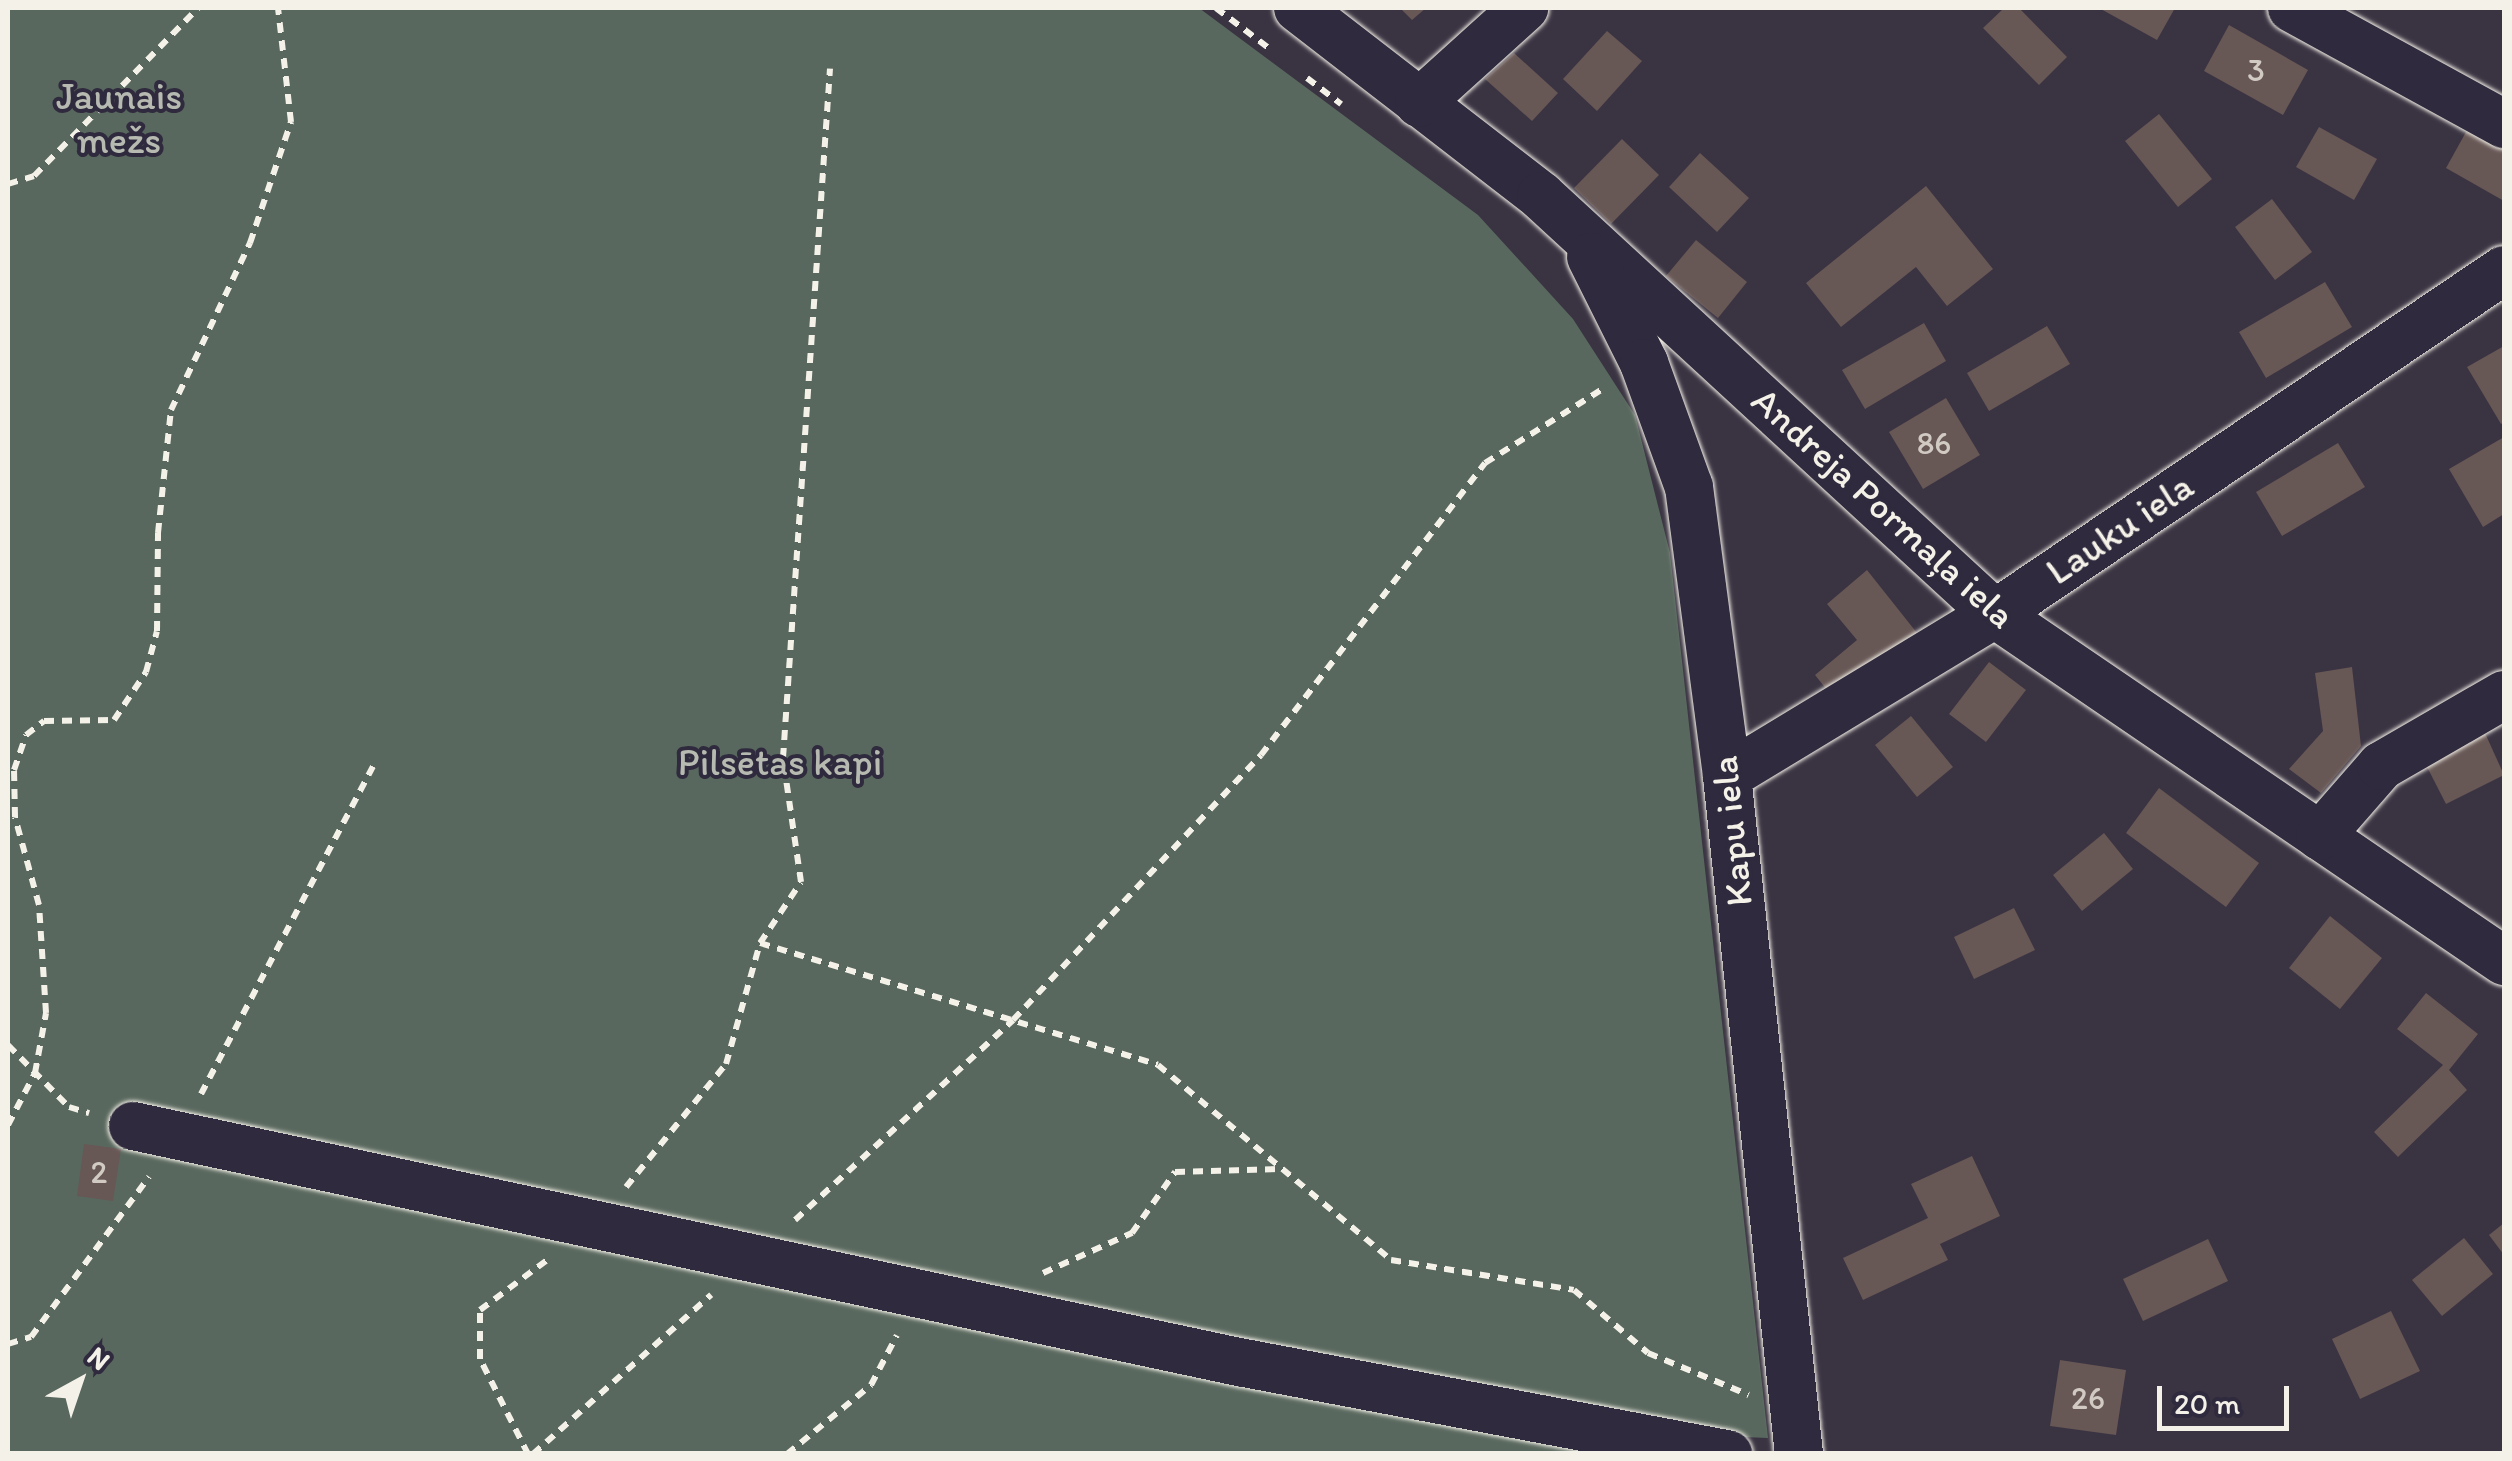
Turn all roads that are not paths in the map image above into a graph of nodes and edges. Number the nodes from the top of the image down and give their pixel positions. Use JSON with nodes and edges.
{"nodes":[{"id":1,"x":1298,"y":8,"type":"edge"},
{"id":2,"x":1524,"y":8,"type":"edge"},
{"id":3,"x":2292,"y":8,"type":"edge"},
{"id":4,"x":1419,"y":104,"type":"junction"},
{"id":5,"x":2504,"y":124,"type":"edge"},
{"id":6,"x":1578,"y":231,"type":"junction"},
{"id":7,"x":2504,"y":270,"type":"edge"},
{"id":8,"x":1995,"y":614,"type":"junction"},
{"id":9,"x":2504,"y":695,"type":"edge"},
{"id":10,"x":1728,"y":776,"type":"junction"},
{"id":11,"x":2320,"y":836,"type":"junction"},
{"id":12,"x":2504,"y":961,"type":"edge"},
{"id":13,"x":156,"y":1131,"type":"road end"},
{"id":14,"x":1795,"y":1433,"type":"edge"},
{"id":15,"x":1728,"y":1454,"type":"edge"}],
"edges":[{"from":1,"to":4,"type":"street","name":"Andreja Pormaļa iela"},
{"from":2,"to":4,"type":"street"},
{"from":3,"to":5,"type":"street"},
{"from":4,"to":6,"type":"street","name":"Andreja Pormaļa iela"},
{"from":6,"to":8,"type":"street","name":"Andreja Pormaļa iela"},
{"from":6,"to":10,"type":"street","name":"Kapu iela"},
{"from":7,"to":8,"type":"street","name":"Lauku iela"},
{"from":8,"to":10,"type":"street","name":"Lauku iela"},
{"from":8,"to":11,"type":"street","name":"Andreja Pormaļa iela"},
{"from":9,"to":11,"type":"street"},
{"from":10,"to":14,"type":"street","name":"Kapu iela"},
{"from":11,"to":12,"type":"street","name":"Andreja Pormaļa iela"},
{"from":13,"to":15,"type":"street"}]}
